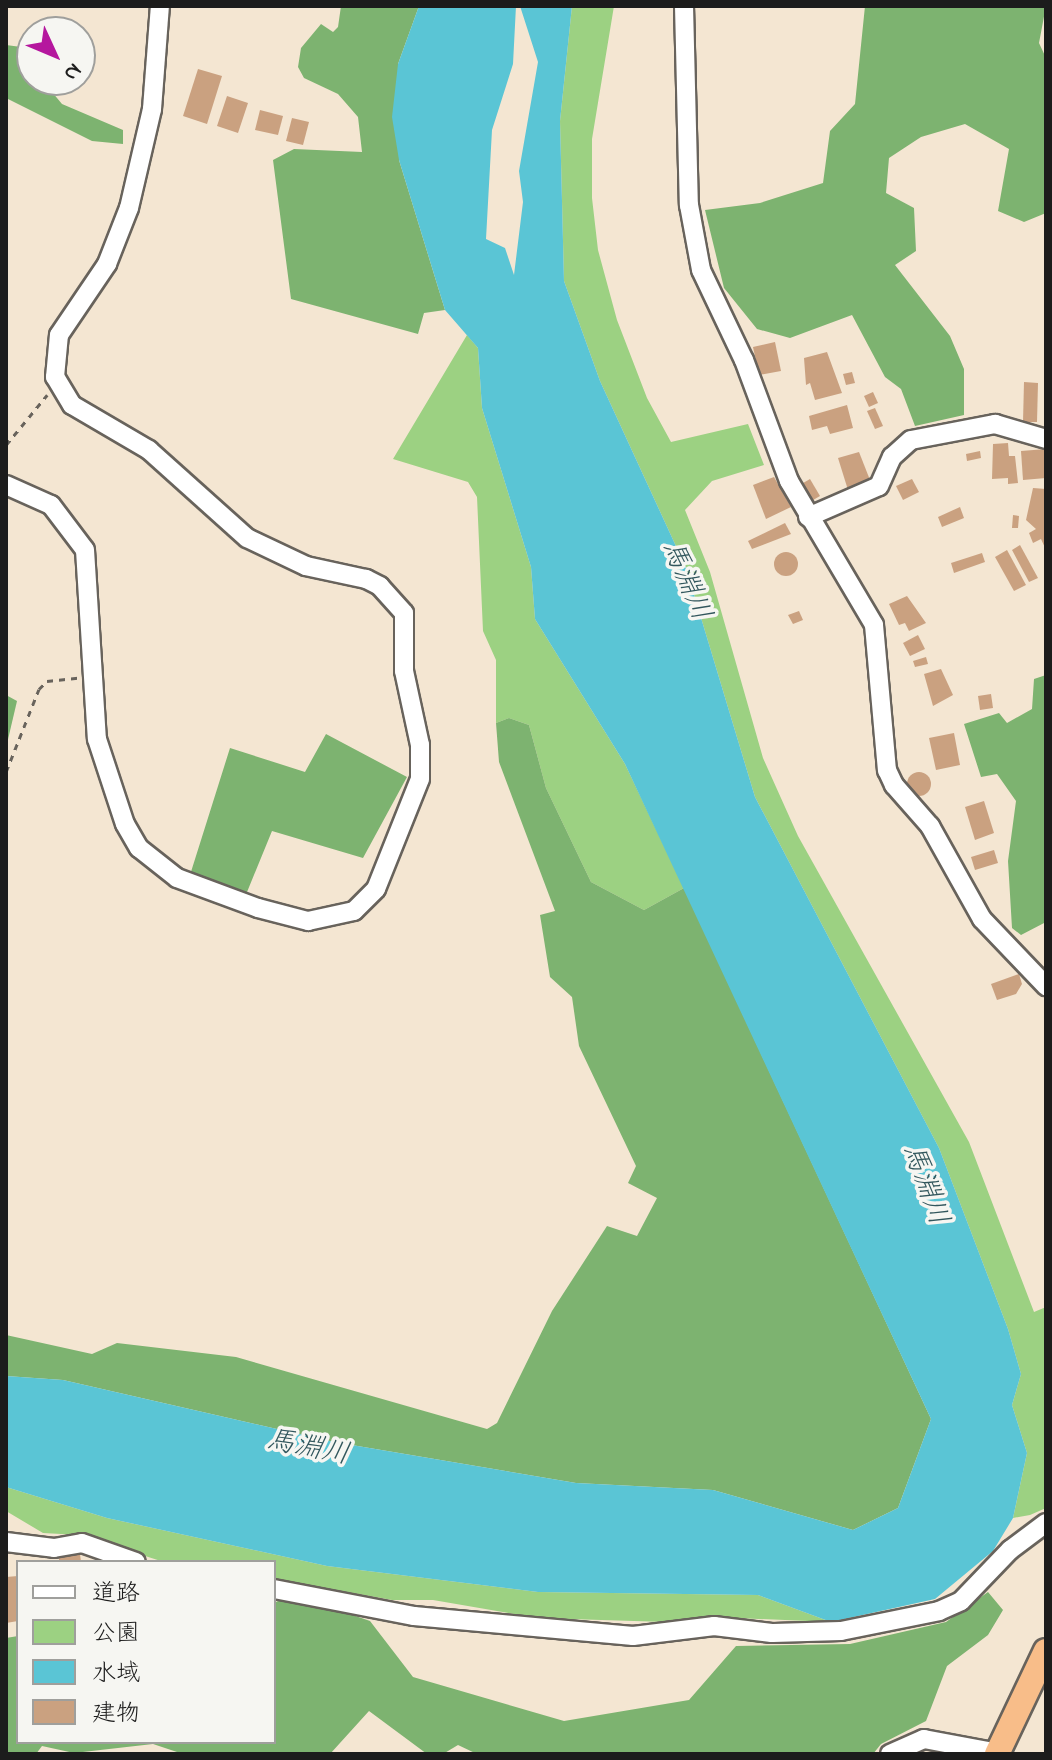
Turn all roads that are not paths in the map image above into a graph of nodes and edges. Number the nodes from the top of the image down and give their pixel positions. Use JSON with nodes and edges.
{"nodes":[{"id":1,"x":160,"y":6,"type":"edge"},
{"id":2,"x":684,"y":6,"type":"edge"},
{"id":3,"x":1046,"y":439,"type":"edge"},
{"id":4,"x":6,"y":485,"type":"edge"},
{"id":5,"x":808,"y":517,"type":"junction"},
{"id":6,"x":1046,"y":986,"type":"edge"},
{"id":7,"x":1046,"y":1523,"type":"edge"},
{"id":8,"x":6,"y":1542,"type":"edge"},
{"id":9,"x":130,"y":1560,"type":"edge"},
{"id":10,"x":276,"y":1589,"type":"edge"},
{"id":11,"x":1046,"y":1651,"type":"edge"},
{"id":12,"x":997,"y":1753,"type":"edge"},
{"id":13,"x":890,"y":1754,"type":"edge"}],
"edges":[{"from":1,"to":4,"type":"street"},
{"from":2,"to":5,"type":"street"},
{"from":3,"to":5,"type":"street"},
{"from":5,"to":6,"type":"street"},
{"from":7,"to":10,"type":"street"},
{"from":8,"to":9,"type":"street"},
{"from":11,"to":12,"type":"highway"},
{"from":12,"to":13,"type":"street"}]}
